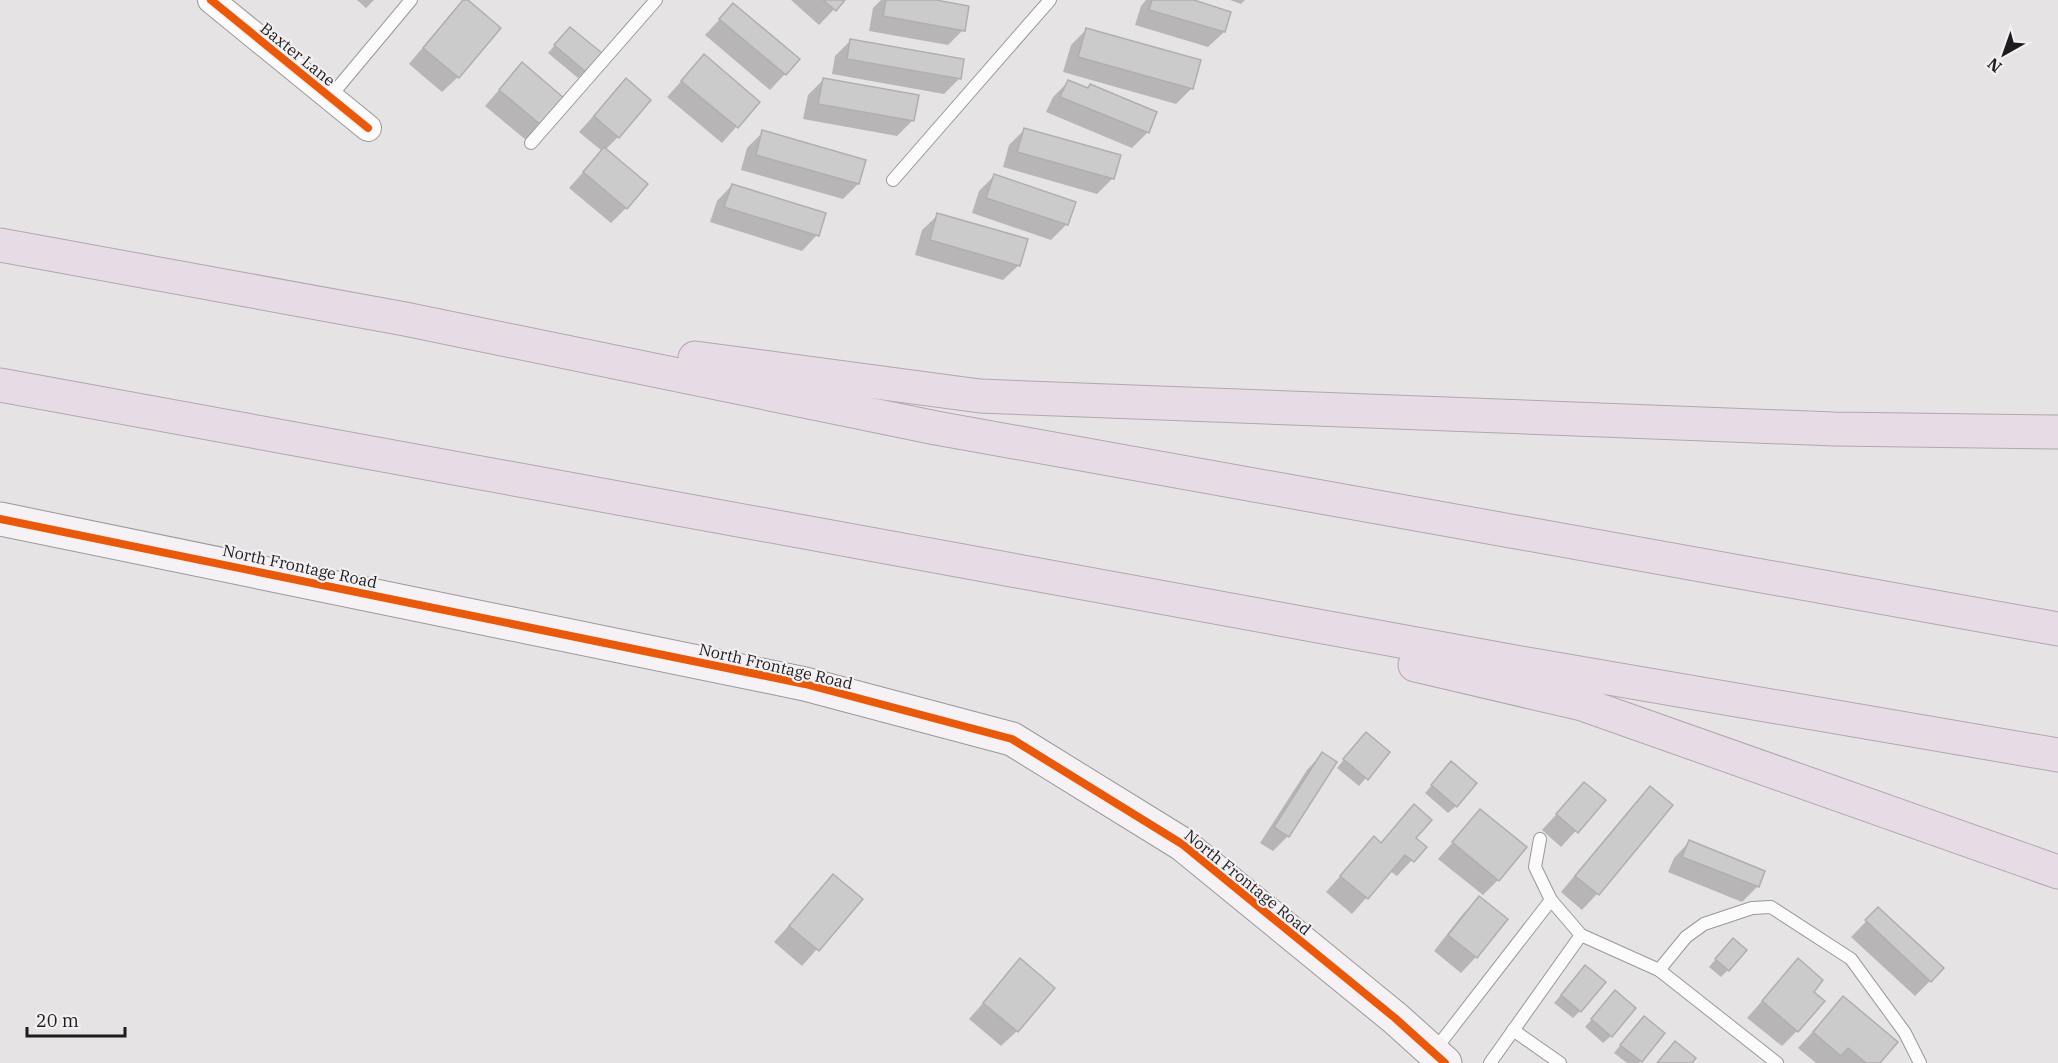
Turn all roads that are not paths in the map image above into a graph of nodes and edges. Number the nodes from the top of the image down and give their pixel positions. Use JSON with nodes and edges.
{"nodes":[{"id":1,"x":211,"y":0,"type":"edge"},
{"id":2,"x":411,"y":0,"type":"edge"},
{"id":3,"x":656,"y":0,"type":"edge"},
{"id":4,"x":1050,"y":0,"type":"edge"},
{"id":5,"x":330,"y":97,"type":"junction"},
{"id":6,"x":368,"y":128,"type":"dead end"},
{"id":7,"x":531,"y":143,"type":"dead end"},
{"id":8,"x":893,"y":180,"type":"dead end"},
{"id":9,"x":0,"y":245,"type":"edge"},
{"id":10,"x":405,"y":319,"type":"junction"},
{"id":11,"x":0,"y":385,"type":"edge"},
{"id":12,"x":2058,"y":432,"type":"edge"},
{"id":13,"x":0,"y":519,"type":"edge"},
{"id":14,"x":1013,"y":571,"type":"junction"},
{"id":15,"x":2058,"y":629,"type":"edge"},
{"id":16,"x":2058,"y":755,"type":"edge"},
{"id":17,"x":1540,"y":839,"type":"dead end"},
{"id":18,"x":2058,"y":872,"type":"edge"},
{"id":19,"x":1551,"y":900,"type":"junction"},
{"id":20,"x":1581,"y":934,"type":"junction"},
{"id":21,"x":1659,"y":970,"type":"junction"},
{"id":22,"x":1514,"y":1030,"type":"junction"},
{"id":23,"x":1439,"y":1058,"type":"edge"},
{"id":24,"x":1490,"y":1063,"type":"edge"},
{"id":25,"x":1560,"y":1063,"type":"edge"},
{"id":26,"x":1777,"y":1063,"type":"edge"},
{"id":27,"x":1920,"y":1063,"type":"edge"}],
"edges":[{"from":1,"to":5,"type":"street","name":"Baxter Lane"},
{"from":2,"to":5,"type":"lane"},
{"from":3,"to":7,"type":"lane"},
{"from":4,"to":8,"type":"lane"},
{"from":5,"to":6,"type":"street","name":"Baxter Lane"},
{"from":9,"to":10,"type":"highway"},
{"from":10,"to":12,"type":"highway"},
{"from":10,"to":15,"type":"highway"},
{"from":11,"to":14,"type":"highway"},
{"from":13,"to":23,"type":"street","name":"North Frontage Road"},
{"from":14,"to":16,"type":"highway"},
{"from":14,"to":18,"type":"highway"},
{"from":17,"to":19,"type":"lane"},
{"from":19,"to":20,"type":"lane"},
{"from":19,"to":23,"type":"lane"},
{"from":20,"to":21,"type":"lane"},
{"from":20,"to":22,"type":"lane"},
{"from":21,"to":26,"type":"lane"},
{"from":21,"to":27,"type":"lane"},
{"from":22,"to":24,"type":"lane"},
{"from":22,"to":25,"type":"lane"}]}
